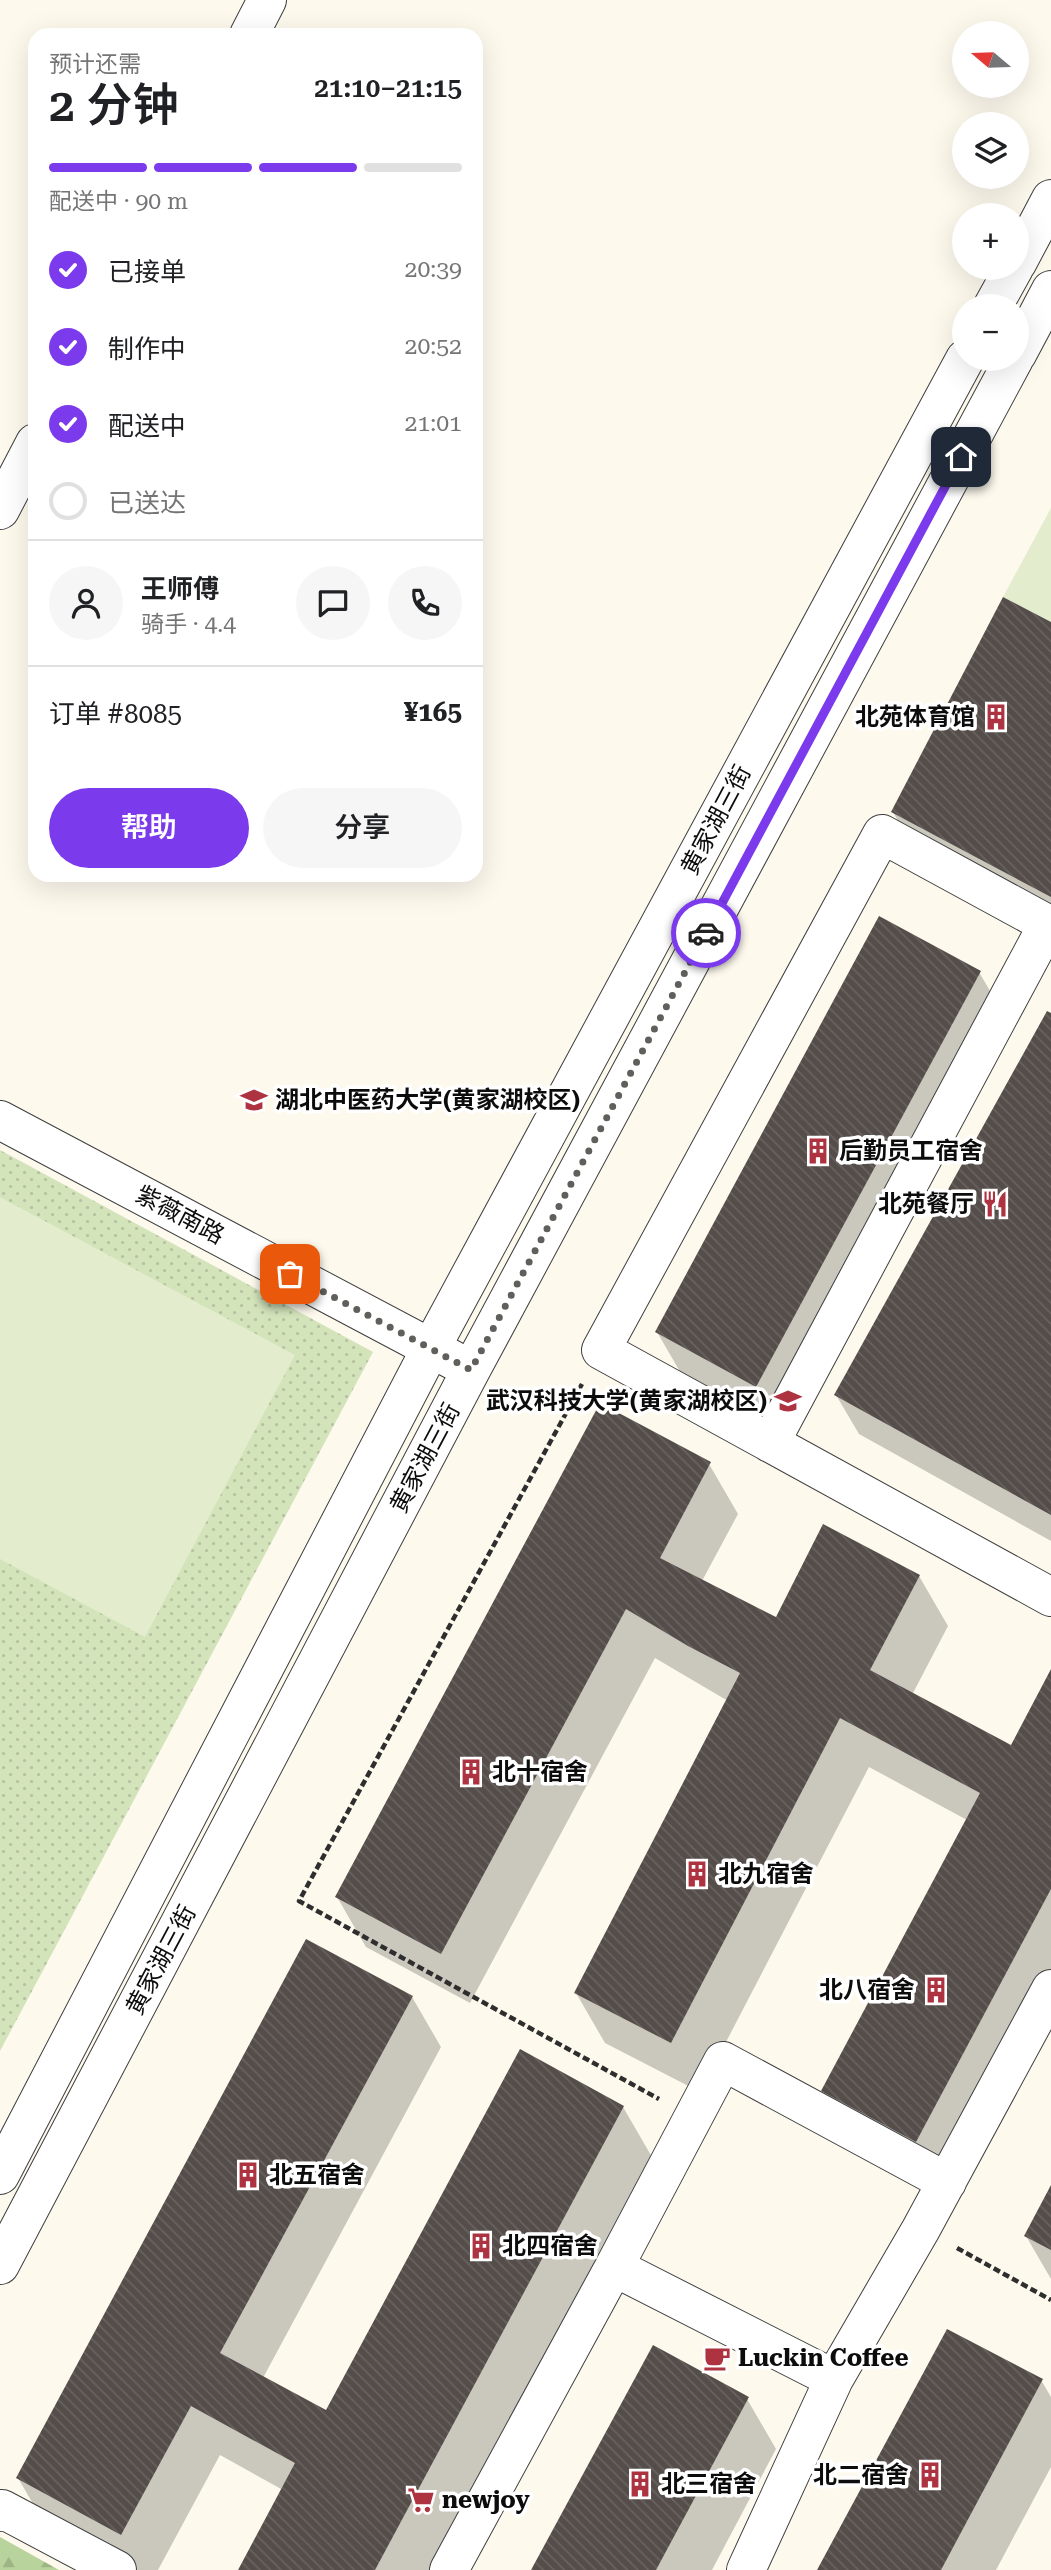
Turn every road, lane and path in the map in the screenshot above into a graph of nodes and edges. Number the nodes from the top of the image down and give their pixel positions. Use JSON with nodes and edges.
{"nodes":[{"id":1,"x":267,"y":0,"type":"edge"},
{"id":2,"x":252,"y":28,"type":"edge"},
{"id":3,"x":1051,"y":199,"type":"edge"},
{"id":4,"x":1029,"y":240,"type":"edge"},
{"id":5,"x":1051,"y":290,"type":"edge"},
{"id":6,"x":1029,"y":331,"type":"edge"},
{"id":7,"x":959,"y":371,"type":"edge"},
{"id":8,"x":1008,"y":371,"type":"edge"},
{"id":9,"x":28,"y":456,"type":"edge"},
{"id":10,"x":0,"y":510,"type":"edge"},
{"id":11,"x":1050,"y":925,"type":"edge"},
{"id":12,"x":0,"y":1119,"type":"edge"},
{"id":13,"x":431,"y":1348,"type":"junction"},
{"id":14,"x":471,"y":1370,"type":"junction"},
{"id":15,"x":563,"y":1419,"type":"dead end"},
{"id":16,"x":769,"y":1443,"type":"junction"},
{"id":17,"x":1051,"y":1597,"type":"edge"},
{"id":18,"x":1051,"y":1989,"type":"edge"},
{"id":19,"x":693,"y":2118,"type":"junction"},
{"id":20,"x":0,"y":2175,"type":"edge"},
{"id":21,"x":947,"y":2182,"type":"junction"},
{"id":22,"x":921,"y":2229,"type":"junction"},
{"id":23,"x":0,"y":2265,"type":"edge"},
{"id":24,"x":614,"y":2267,"type":"junction"},
{"id":25,"x":1051,"y":2300,"type":"edge"},
{"id":26,"x":834,"y":2379,"type":"junction"},
{"id":27,"x":0,"y":2512,"type":"edge"},
{"id":28,"x":117,"y":2570,"type":"edge"},
{"id":29,"x":449,"y":2570,"type":"edge"},
{"id":30,"x":746,"y":2570,"type":"edge"}],
"edges":[{"from":1,"to":2,"type":"street"},
{"from":3,"to":4,"type":"street"},
{"from":5,"to":6,"type":"street"},
{"from":7,"to":13,"type":"street","name":"黄家湖三街"},
{"from":8,"to":14,"type":"street","name":"黄家湖三街"},
{"from":9,"to":10,"type":"street"},
{"from":11,"to":16,"type":"street"},
{"from":11,"to":16,"type":"street"},
{"from":12,"to":13,"type":"street","name":"紫薇南路"},
{"from":13,"to":14,"type":"street","name":"紫薇南路"},
{"from":13,"to":20,"type":"street","name":"黄家湖三街"},
{"from":14,"to":23,"type":"street","name":"黄家湖三街"},
{"from":15,"to":19,"type":"path"},
{"from":16,"to":17,"type":"street"},
{"from":18,"to":21,"type":"street"},
{"from":19,"to":21,"type":"street"},
{"from":19,"to":24,"type":"street"},
{"from":21,"to":22,"type":"street"},
{"from":22,"to":25,"type":"path"},
{"from":22,"to":26,"type":"street"},
{"from":24,"to":26,"type":"street"},
{"from":24,"to":29,"type":"street"},
{"from":26,"to":30,"type":"street"},
{"from":27,"to":28,"type":"street"}]}
